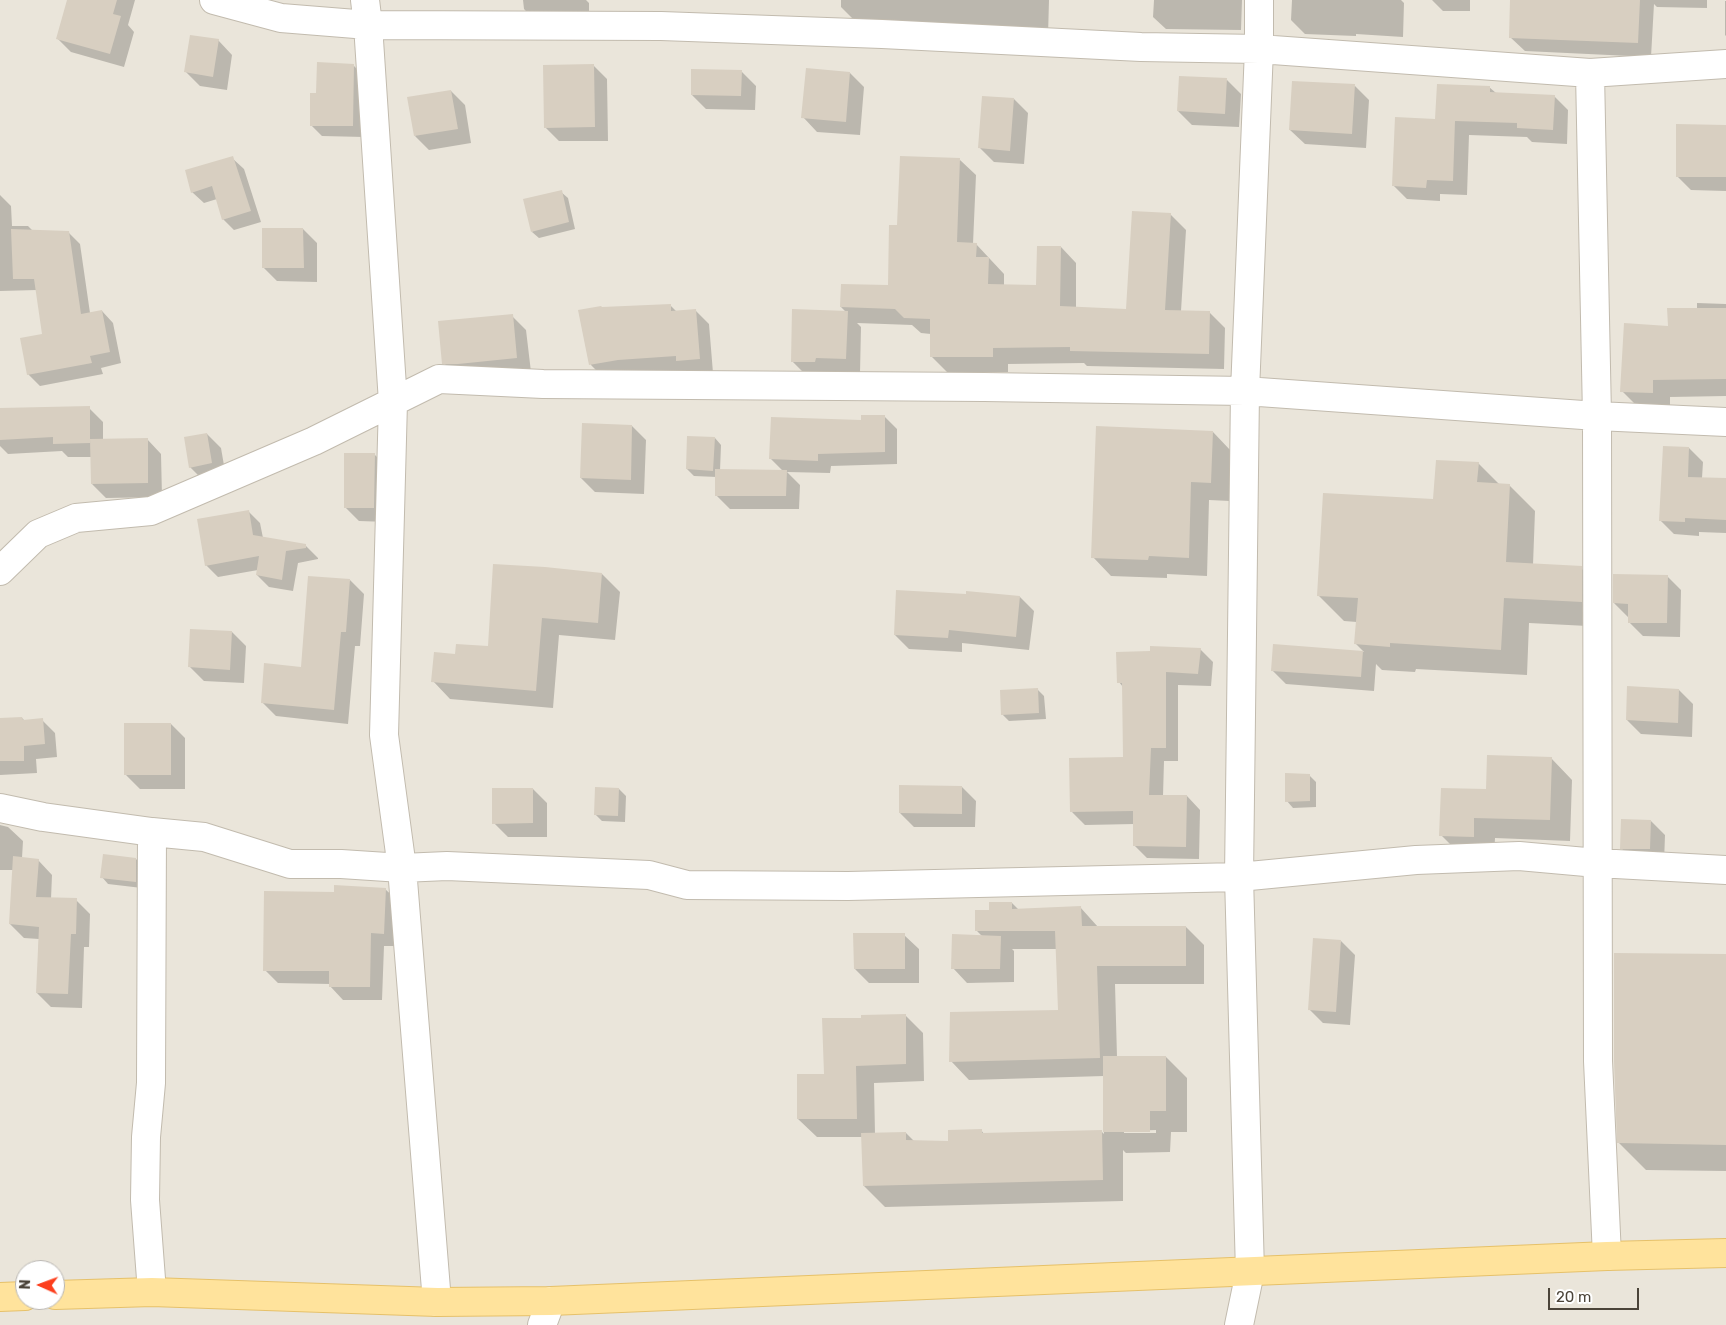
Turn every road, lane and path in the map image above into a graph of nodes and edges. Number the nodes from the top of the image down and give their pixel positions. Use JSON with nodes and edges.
{"nodes":[{"id":1,"x":214,"y":0,"type":"edge"},
{"id":2,"x":1259,"y":0,"type":"edge"},
{"id":3,"x":366,"y":12,"type":"edge"},
{"id":4,"x":1259,"y":49,"type":"junction"},
{"id":5,"x":1726,"y":64,"type":"edge"},
{"id":6,"x":1590,"y":73,"type":"junction"},
{"id":7,"x":1245,"y":391,"type":"junction"},
{"id":8,"x":393,"y":402,"type":"junction"},
{"id":9,"x":1597,"y":416,"type":"junction"},
{"id":10,"x":1726,"y":422,"type":"edge"},
{"id":11,"x":0,"y":571,"type":"edge"},
{"id":12,"x":0,"y":808,"type":"edge"},
{"id":13,"x":152,"y":832,"type":"junction"},
{"id":14,"x":1597,"y":863,"type":"junction"},
{"id":15,"x":402,"y":868,"type":"junction"},
{"id":16,"x":1726,"y":870,"type":"edge"},
{"id":17,"x":1239,"y":877,"type":"junction"},
{"id":18,"x":1726,"y":1253,"type":"edge"},
{"id":19,"x":1608,"y":1256,"type":"junction"},
{"id":20,"x":1250,"y":1272,"type":"junction"},
{"id":21,"x":152,"y":1292,"type":"junction"},
{"id":22,"x":65,"y":1295,"type":"edge"},
{"id":23,"x":15,"y":1296,"type":"edge"},
{"id":24,"x":0,"y":1297,"type":"edge"},
{"id":25,"x":437,"y":1302,"type":"junction"},
{"id":26,"x":547,"y":1313,"type":"edge"},
{"id":27,"x":1239,"y":1325,"type":"edge"}],
"edges":[{"from":1,"to":3,"type":"street"},
{"from":2,"to":4,"type":"street"},
{"from":3,"to":4,"type":"street"},
{"from":3,"to":8,"type":"street"},
{"from":4,"to":6,"type":"street"},
{"from":4,"to":7,"type":"street"},
{"from":5,"to":6,"type":"street"},
{"from":6,"to":9,"type":"street"},
{"from":7,"to":8,"type":"street"},
{"from":7,"to":9,"type":"street"},
{"from":7,"to":17,"type":"street"},
{"from":8,"to":11,"type":"street"},
{"from":8,"to":15,"type":"street"},
{"from":9,"to":10,"type":"street"},
{"from":9,"to":14,"type":"street"},
{"from":12,"to":13,"type":"street"},
{"from":13,"to":15,"type":"street"},
{"from":13,"to":21,"type":"street"},
{"from":14,"to":16,"type":"street"},
{"from":14,"to":17,"type":"street"},
{"from":14,"to":19,"type":"street"},
{"from":15,"to":17,"type":"street"},
{"from":15,"to":25,"type":"street"},
{"from":17,"to":20,"type":"street"},
{"from":18,"to":19,"type":"main road"},
{"from":19,"to":20,"type":"main road"},
{"from":20,"to":26,"type":"main road"},
{"from":20,"to":27,"type":"street"},
{"from":21,"to":22,"type":"main road"},
{"from":21,"to":25,"type":"main road"},
{"from":23,"to":24,"type":"main road"},
{"from":25,"to":26,"type":"main road"}]}
